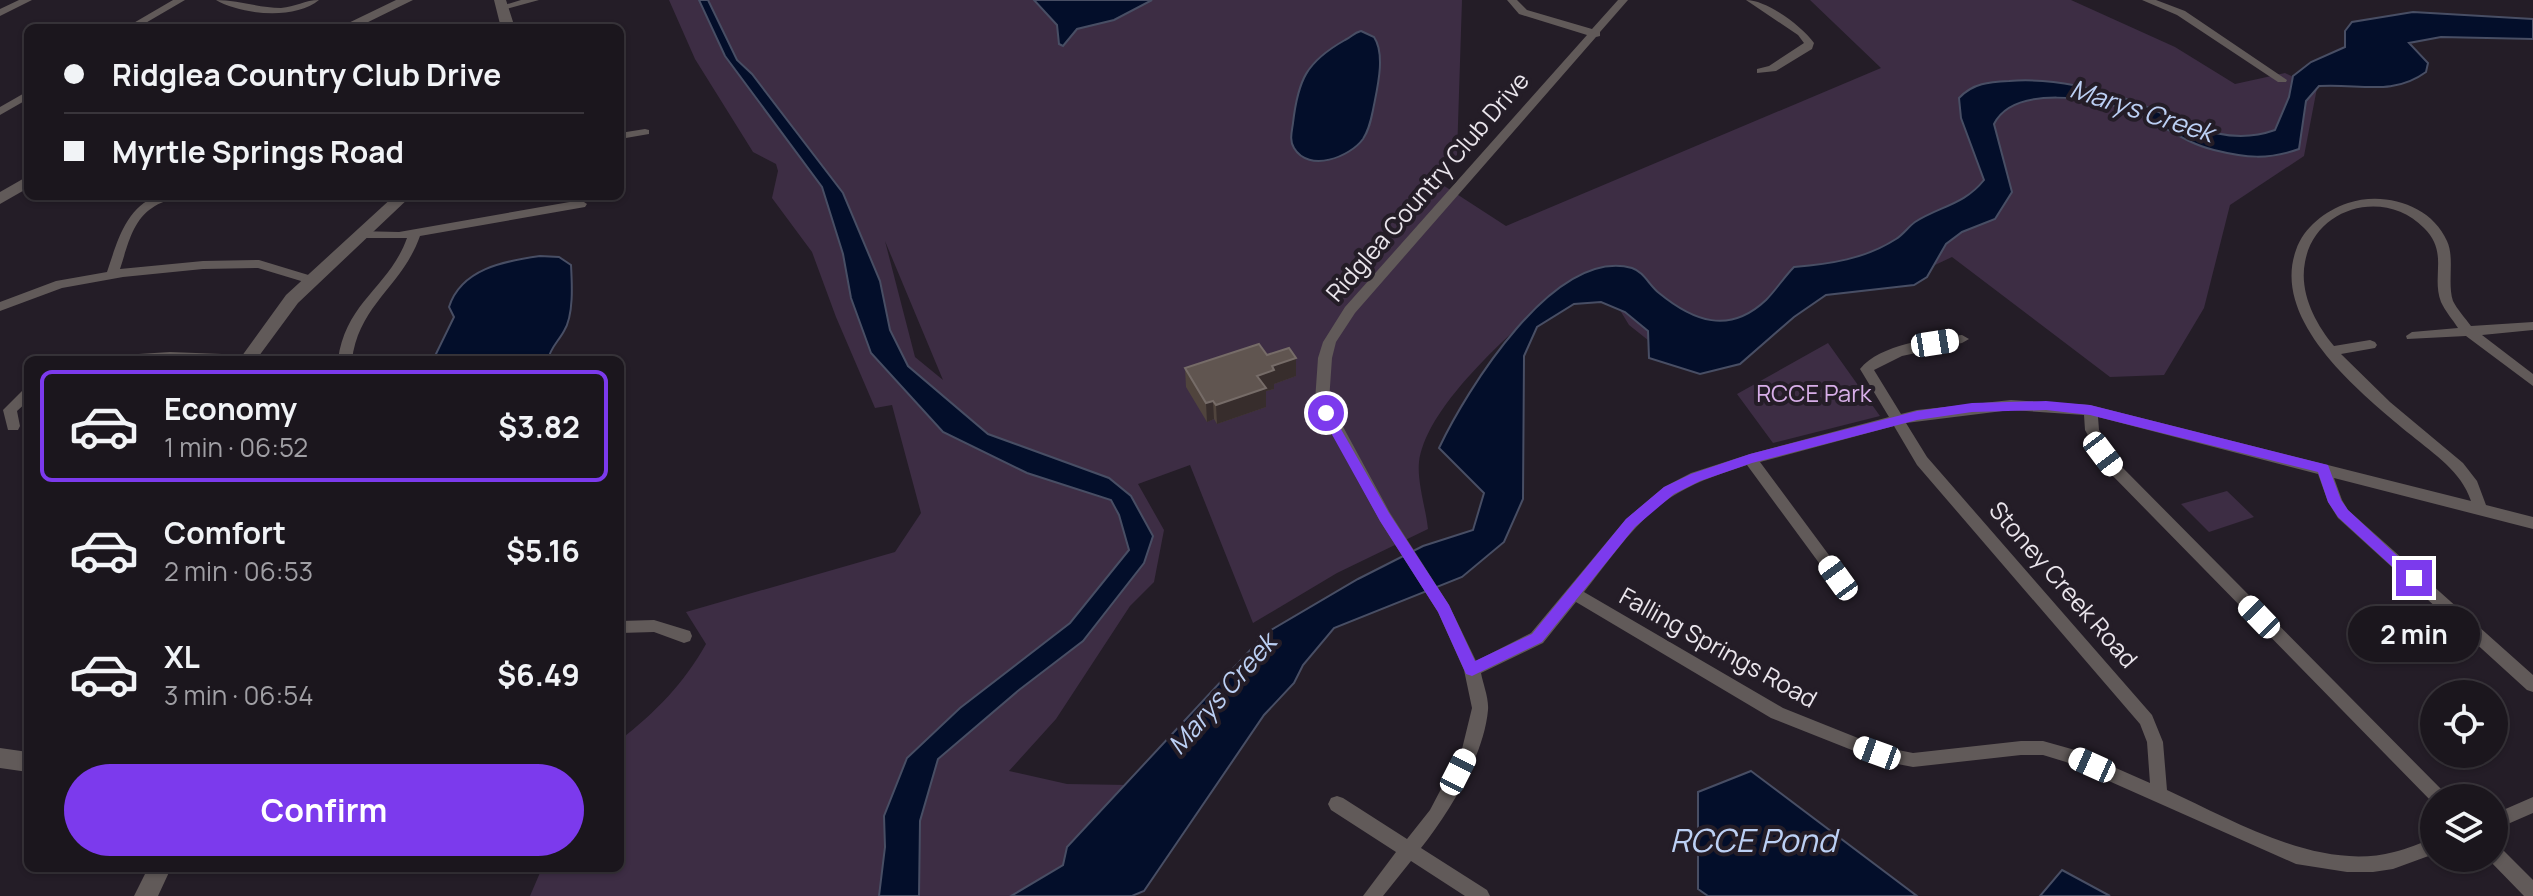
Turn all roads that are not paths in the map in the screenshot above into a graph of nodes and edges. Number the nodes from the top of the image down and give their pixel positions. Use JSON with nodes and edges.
{"nodes":[{"id":1,"x":27,"y":0,"type":"edge"},
{"id":2,"x":180,"y":0,"type":"edge"},
{"id":3,"x":314,"y":0,"type":"edge"},
{"id":4,"x":407,"y":0,"type":"edge"},
{"id":5,"x":534,"y":0,"type":"edge"},
{"id":6,"x":1512,"y":0,"type":"edge"},
{"id":7,"x":1623,"y":0,"type":"edge"},
{"id":8,"x":1751,"y":0,"type":"edge"},
{"id":9,"x":2147,"y":0,"type":"edge"},
{"id":10,"x":226,"y":1,"type":"edge"},
{"id":11,"x":502,"y":3,"type":"edge"},
{"id":12,"x":0,"y":13,"type":"edge"},
{"id":13,"x":137,"y":24,"type":"edge"},
{"id":14,"x":354,"y":24,"type":"edge"},
{"id":15,"x":507,"y":24,"type":"edge"},
{"id":16,"x":1596,"y":34,"type":"junction"},
{"id":17,"x":1761,"y":71,"type":"dead end"},
{"id":18,"x":2282,"y":80,"type":"dead end"},
{"id":19,"x":24,"y":97,"type":"edge"},
{"id":20,"x":0,"y":112,"type":"edge"},
{"id":21,"x":645,"y":132,"type":"dead end"},
{"id":22,"x":624,"y":135,"type":"edge"},
{"id":23,"x":24,"y":184,"type":"edge"},
{"id":24,"x":0,"y":199,"type":"edge"},
{"id":25,"x":160,"y":200,"type":"edge"},
{"id":26,"x":399,"y":200,"type":"edge"},
{"id":27,"x":581,"y":204,"type":"dead end"},
{"id":28,"x":415,"y":233,"type":"junction"},
{"id":29,"x":361,"y":234,"type":"junction"},
{"id":30,"x":112,"y":275,"type":"junction"},
{"id":31,"x":311,"y":280,"type":"junction"},
{"id":32,"x":0,"y":307,"type":"edge"},
{"id":33,"x":2533,"y":326,"type":"edge"},
{"id":34,"x":2466,"y":329,"type":"junction"},
{"id":35,"x":2412,"y":336,"type":"dead end"},
{"id":36,"x":1962,"y":339,"type":"dead end"},
{"id":37,"x":2370,"y":345,"type":"dead end"},
{"id":38,"x":2331,"y":351,"type":"junction"},
{"id":39,"x":251,"y":356,"type":"edge"},
{"id":40,"x":346,"y":356,"type":"edge"},
{"id":41,"x":2533,"y":381,"type":"edge"},
{"id":42,"x":24,"y":397,"type":"edge"},
{"id":43,"x":2090,"y":410,"type":"junction"},
{"id":44,"x":1896,"y":421,"type":"junction"},
{"id":45,"x":13,"y":426,"type":"dead end"},
{"id":46,"x":1750,"y":459,"type":"junction"},
{"id":47,"x":2324,"y":469,"type":"junction"},
{"id":48,"x":2481,"y":511,"type":"junction"},
{"id":49,"x":2533,"y":523,"type":"edge"},
{"id":50,"x":1838,"y":578,"type":"dead end"},
{"id":51,"x":1575,"y":594,"type":"junction"},
{"id":52,"x":624,"y":627,"type":"edge"},
{"id":53,"x":684,"y":636,"type":"dead end"},
{"id":54,"x":1472,"y":670,"type":"junction"},
{"id":55,"x":2533,"y":685,"type":"edge"},
{"id":56,"x":0,"y":758,"type":"edge"},
{"id":57,"x":24,"y":761,"type":"edge"},
{"id":58,"x":2424,"y":784,"type":"edge"},
{"id":59,"x":2159,"y":796,"type":"junction"},
{"id":60,"x":1337,"y":804,"type":"dead end"},
{"id":61,"x":2533,"y":805,"type":"edge"},
{"id":62,"x":2508,"y":816,"type":"edge"},
{"id":63,"x":1411,"y":851,"type":"junction"},
{"id":64,"x":2420,"y":851,"type":"edge"},
{"id":65,"x":2508,"y":867,"type":"edge"},
{"id":66,"x":158,"y":872,"type":"edge"},
{"id":67,"x":2533,"y":893,"type":"edge"},
{"id":68,"x":146,"y":896,"type":"edge"},
{"id":69,"x":1372,"y":896,"type":"edge"},
{"id":70,"x":1481,"y":896,"type":"edge"}],
"edges":[{"from":1,"to":12,"type":"street"},
{"from":2,"to":13,"type":"street"},
{"from":3,"to":10,"type":"street"},
{"from":4,"to":14,"type":"street"},
{"from":5,"to":11,"type":"street"},
{"from":6,"to":16,"type":"street"},
{"from":7,"to":16,"type":"street","name":"Ridglea Country Club Drive"},
{"from":8,"to":17,"type":"street"},
{"from":9,"to":18,"type":"street"},
{"from":11,"to":15,"type":"street"},
{"from":16,"to":54,"type":"street","name":"Ridglea Country Club Drive"},
{"from":19,"to":20,"type":"street"},
{"from":21,"to":22,"type":"street"},
{"from":23,"to":24,"type":"street"},
{"from":25,"to":30,"type":"street"},
{"from":26,"to":29,"type":"street"},
{"from":27,"to":28,"type":"street"},
{"from":28,"to":29,"type":"street"},
{"from":28,"to":40,"type":"street"},
{"from":29,"to":31,"type":"street"},
{"from":30,"to":31,"type":"street"},
{"from":30,"to":32,"type":"street"},
{"from":31,"to":39,"type":"street"},
{"from":33,"to":34,"type":"street"},
{"from":34,"to":35,"type":"street"},
{"from":34,"to":38,"type":"street"},
{"from":34,"to":41,"type":"street"},
{"from":36,"to":44,"type":"street","name":"Stoney Creek Road"},
{"from":37,"to":38,"type":"street"},
{"from":38,"to":48,"type":"street"},
{"from":42,"to":45,"type":"street"},
{"from":43,"to":44,"type":"street"},
{"from":43,"to":47,"type":"street"},
{"from":43,"to":58,"type":"street"},
{"from":44,"to":46,"type":"street"},
{"from":44,"to":59,"type":"street","name":"Stoney Creek Road"},
{"from":46,"to":50,"type":"street"},
{"from":46,"to":51,"type":"street"},
{"from":47,"to":48,"type":"street"},
{"from":47,"to":55,"type":"street"},
{"from":48,"to":49,"type":"street"},
{"from":51,"to":54,"type":"street"},
{"from":51,"to":59,"type":"street","name":"Falling Springs Road"},
{"from":52,"to":53,"type":"street"},
{"from":54,"to":63,"type":"street","name":"Ridglea Country Club Drive"},
{"from":56,"to":57,"type":"street"},
{"from":59,"to":64,"type":"street","name":"Falling Springs Road"},
{"from":60,"to":63,"type":"street"},
{"from":61,"to":62,"type":"street"},
{"from":63,"to":69,"type":"street","name":"Ridglea Country Club Drive"},
{"from":63,"to":70,"type":"street"},
{"from":65,"to":67,"type":"street"},
{"from":66,"to":68,"type":"street"}]}
